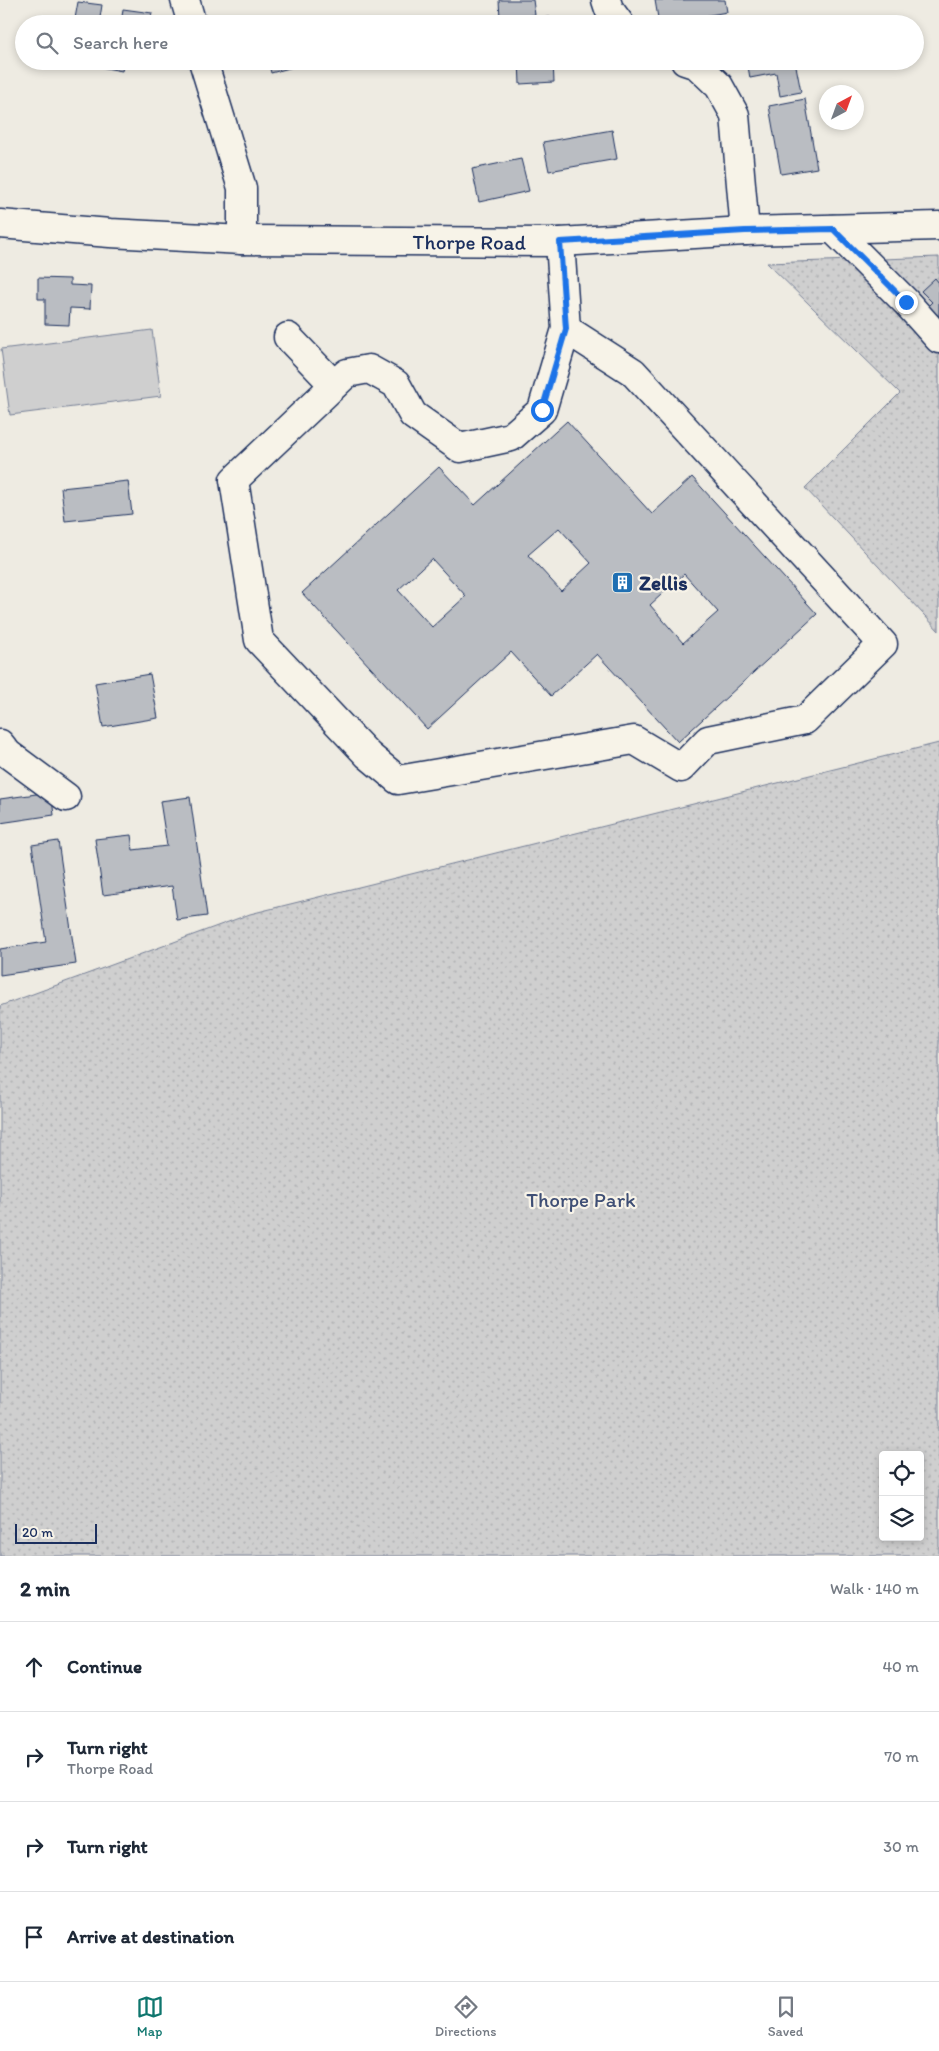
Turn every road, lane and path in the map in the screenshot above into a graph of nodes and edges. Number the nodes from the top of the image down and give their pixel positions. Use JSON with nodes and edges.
{"nodes":[{"id":1,"x":185,"y":0,"type":"edge"},
{"id":2,"x":606,"y":0,"type":"edge"},
{"id":3,"x":189,"y":15,"type":"edge"},
{"id":4,"x":613,"y":15,"type":"edge"},
{"id":5,"x":206,"y":70,"type":"edge"},
{"id":6,"x":702,"y":70,"type":"edge"},
{"id":7,"x":0,"y":224,"type":"edge"},
{"id":8,"x":939,"y":226,"type":"edge"},
{"id":9,"x":833,"y":229,"type":"junction"},
{"id":10,"x":745,"y":231,"type":"junction"},
{"id":11,"x":242,"y":240,"type":"junction"},
{"id":12,"x":560,"y":242,"type":"junction"},
{"id":13,"x":566,"y":329,"type":"junction"},
{"id":14,"x":288,"y":337,"type":"dead end"},
{"id":15,"x":939,"y":339,"type":"edge"},
{"id":16,"x":334,"y":385,"type":"junction"},
{"id":17,"x":0,"y":744,"type":"edge"},
{"id":18,"x":66,"y":797,"type":"dead end"}],
"edges":[{"from":1,"to":3,"type":"street"},
{"from":2,"to":4,"type":"street"},
{"from":5,"to":11,"type":"street"},
{"from":6,"to":10,"type":"street"},
{"from":7,"to":11,"type":"street","name":"Thorpe Road"},
{"from":8,"to":9,"type":"street","name":"Thorpe Road"},
{"from":9,"to":10,"type":"street","name":"Thorpe Road"},
{"from":9,"to":15,"type":"street"},
{"from":10,"to":12,"type":"street","name":"Thorpe Road"},
{"from":11,"to":12,"type":"street","name":"Thorpe Road"},
{"from":12,"to":13,"type":"street"},
{"from":13,"to":16,"type":"street"},
{"from":13,"to":16,"type":"street"},
{"from":14,"to":16,"type":"street"},
{"from":17,"to":18,"type":"street"}]}
